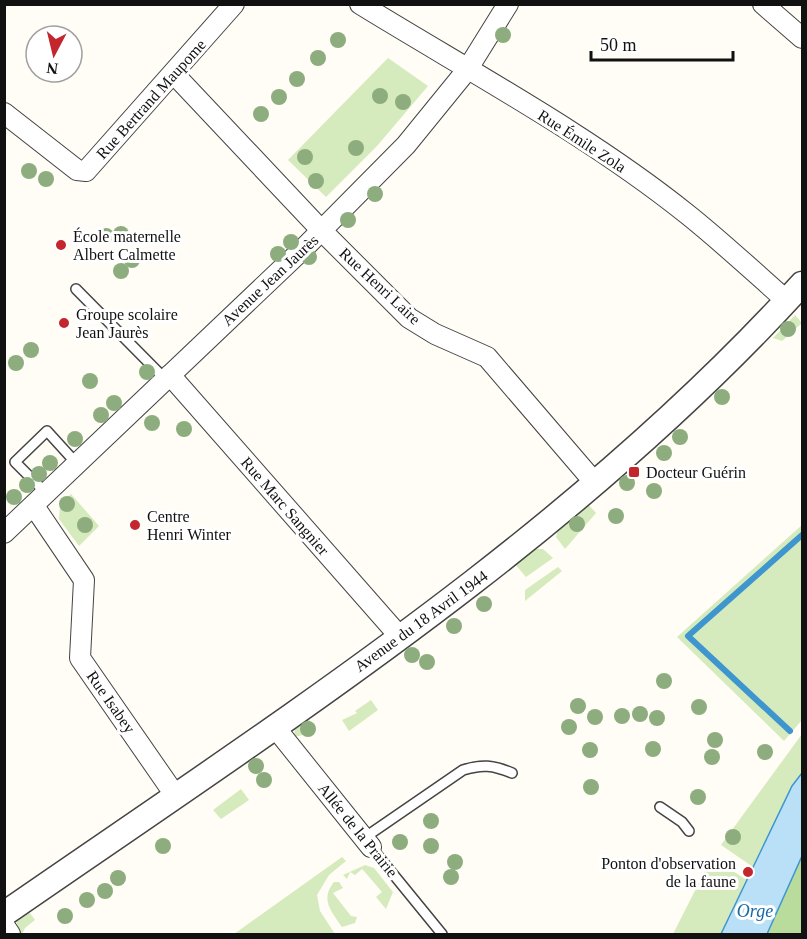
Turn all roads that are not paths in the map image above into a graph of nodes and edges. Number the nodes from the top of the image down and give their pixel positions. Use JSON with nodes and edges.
{"nodes":[{"id":1,"x":234,"y":4,"type":"edge"},
{"id":2,"x":360,"y":4,"type":"edge"},
{"id":3,"x":507,"y":4,"type":"edge"},
{"id":4,"x":763,"y":4,"type":"edge"},
{"id":5,"x":802,"y":38,"type":"edge"},
{"id":6,"x":467,"y":70,"type":"junction"},
{"id":7,"x":174,"y":74,"type":"junction"},
{"id":8,"x":4,"y":113,"type":"edge"},
{"id":9,"x":322,"y":231,"type":"junction"},
{"id":10,"x":76,"y":289,"type":"dead end"},
{"id":11,"x":795,"y":292,"type":"edge"},
{"id":12,"x":167,"y":377,"type":"junction"},
{"id":13,"x":77,"y":464,"type":"junction"},
{"id":14,"x":595,"y":483,"type":"junction"},
{"id":15,"x":41,"y":500,"type":"junction"},
{"id":16,"x":4,"y":533,"type":"edge"},
{"id":17,"x":401,"y":638,"type":"junction"},
{"id":18,"x":274,"y":726,"type":"junction"},
{"id":19,"x":512,"y":773,"type":"dead end"},
{"id":20,"x":175,"y":795,"type":"junction"},
{"id":21,"x":660,"y":807,"type":"dead end"},
{"id":22,"x":689,"y":831,"type":"dead end"},
{"id":23,"x":368,"y":843,"type":"junction"},
{"id":24,"x":4,"y":914,"type":"edge"},
{"id":25,"x":4,"y":925,"type":"edge"},
{"id":26,"x":10,"y":934,"type":"edge"},
{"id":27,"x":442,"y":934,"type":"edge"}],
"edges":[{"from":1,"to":7,"type":"street","name":"Rue Bertrand Maupome"},
{"from":2,"to":6,"type":"street","name":"Rue Émile Zola"},
{"from":3,"to":6,"type":"street","name":"Avenue Jean Jaurès"},
{"from":4,"to":5,"type":"street"},
{"from":6,"to":9,"type":"street","name":"Avenue Jean Jaurès"},
{"from":6,"to":11,"type":"street","name":"Rue Émile Zola"},
{"from":7,"to":8,"type":"street","name":"Rue Bertrand Maupome"},
{"from":7,"to":9,"type":"street","name":"Rue Henri Laire"},
{"from":9,"to":12,"type":"street","name":"Avenue Jean Jaurès"},
{"from":9,"to":14,"type":"street","name":"Rue Henri Laire"},
{"from":10,"to":12,"type":"lane"},
{"from":11,"to":14,"type":"street","name":"Avenue du 18 Avril 1944"},
{"from":12,"to":13,"type":"street","name":"Avenue Jean Jaurès"},
{"from":12,"to":17,"type":"street","name":"Rue Marc Sangnier"},
{"from":13,"to":15,"type":"street","name":"Avenue Jean Jaurès"},
{"from":13,"to":15,"type":"lane"},
{"from":14,"to":17,"type":"street","name":"Avenue du 18 Avril 1944"},
{"from":15,"to":16,"type":"street","name":"Avenue Jean Jaurès"},
{"from":15,"to":20,"type":"street","name":"Rue Isabey"},
{"from":17,"to":18,"type":"street","name":"Avenue du 18 Avril 1944"},
{"from":18,"to":20,"type":"street","name":"Avenue du 18 Avril 1944"},
{"from":18,"to":23,"type":"street","name":"Allée de la Prairie"},
{"from":19,"to":23,"type":"lane"},
{"from":20,"to":24,"type":"street","name":"Avenue du 18 Avril 1944"},
{"from":21,"to":22,"type":"lane"},
{"from":23,"to":27,"type":"lane","name":"Allée de la Prairie"},
{"from":25,"to":26,"type":"street"}]}
